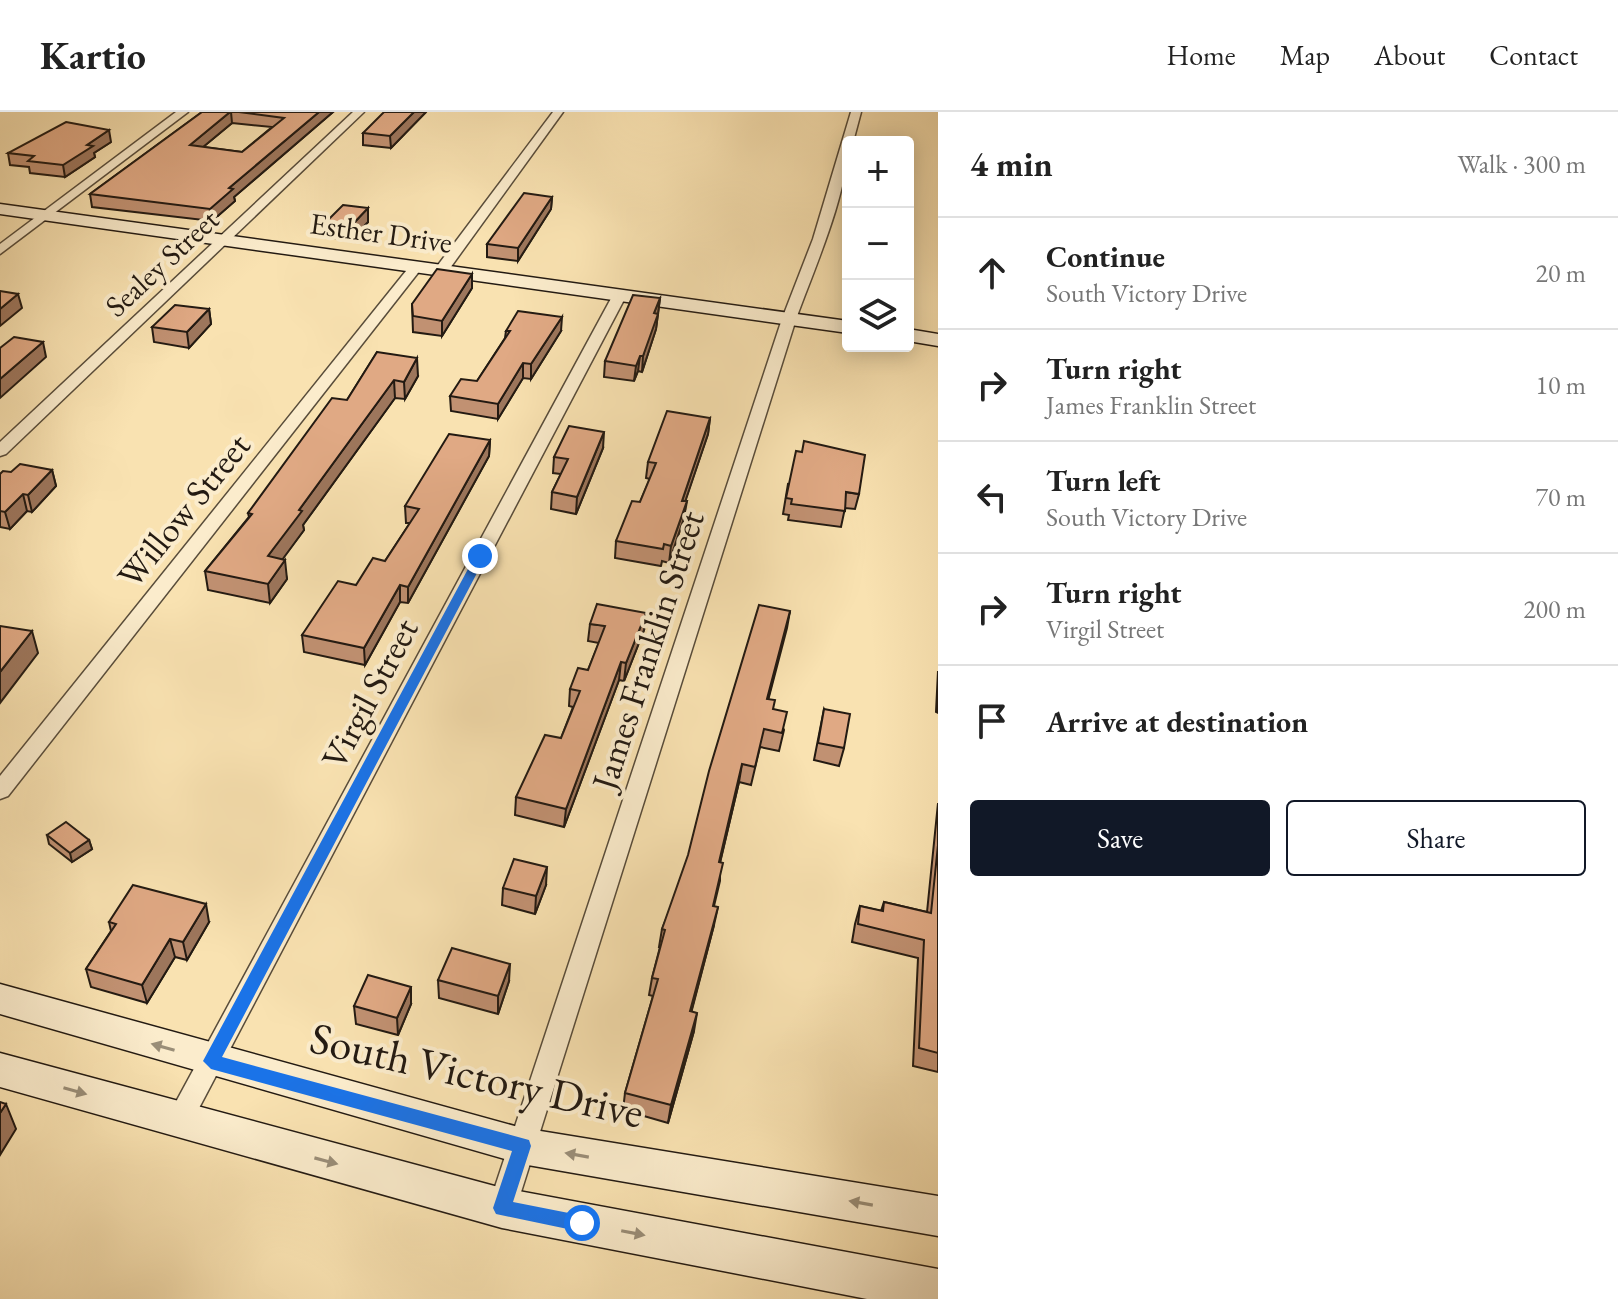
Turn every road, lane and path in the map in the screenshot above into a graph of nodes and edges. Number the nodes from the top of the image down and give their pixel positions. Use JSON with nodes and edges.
{"nodes":[{"id":1,"x":183,"y":112,"type":"edge"},
{"id":2,"x":359,"y":112,"type":"edge"},
{"id":3,"x":558,"y":112,"type":"edge"},
{"id":4,"x":856,"y":112,"type":"edge"},
{"id":5,"x":0,"y":209,"type":"edge"},
{"id":6,"x":46,"y":216,"type":"junction"},
{"id":7,"x":223,"y":241,"type":"junction"},
{"id":8,"x":0,"y":250,"type":"edge"},
{"id":9,"x":415,"y":269,"type":"junction"},
{"id":10,"x":440,"y":272,"type":"junction"},
{"id":11,"x":619,"y":296,"type":"junction"},
{"id":12,"x":789,"y":319,"type":"junction"},
{"id":13,"x":842,"y":326,"type":"edge"},
{"id":14,"x":914,"y":336,"type":"edge"},
{"id":15,"x":938,"y":340,"type":"edge"},
{"id":16,"x":0,"y":451,"type":"edge"},
{"id":17,"x":0,"y":791,"type":"edge"},
{"id":18,"x":0,"y":999,"type":"edge"},
{"id":19,"x":211,"y":1061,"type":"junction"},
{"id":20,"x":0,"y":1070,"type":"edge"},
{"id":21,"x":179,"y":1121,"type":"junction"},
{"id":22,"x":522,"y":1146,"type":"junction"},
{"id":23,"x":502,"y":1208,"type":"junction"},
{"id":24,"x":938,"y":1216,"type":"edge"},
{"id":25,"x":938,"y":1291,"type":"edge"}],
"edges":[{"from":1,"to":6,"type":"street"},
{"from":2,"to":7,"type":"street","name":"Sealey Street"},
{"from":3,"to":10,"type":"street"},
{"from":4,"to":12,"type":"street","name":"James Franklin Street"},
{"from":5,"to":6,"type":"main road","name":"Esther Drive"},
{"from":6,"to":7,"type":"main road","name":"Esther Drive"},
{"from":6,"to":8,"type":"street"},
{"from":7,"to":9,"type":"main road","name":"Esther Drive"},
{"from":7,"to":16,"type":"street","name":"Sealey Street"},
{"from":9,"to":10,"type":"main road","name":"Esther Drive"},
{"from":9,"to":17,"type":"street","name":"Willow Street"},
{"from":10,"to":11,"type":"main road","name":"Esther Drive"},
{"from":11,"to":12,"type":"main road","name":"Esther Drive"},
{"from":11,"to":19,"type":"street","name":"Virgil Street"},
{"from":12,"to":13,"type":"main road","name":"Esther Drive"},
{"from":12,"to":22,"type":"street","name":"James Franklin Street"},
{"from":14,"to":15,"type":"main road"},
{"from":19,"to":18,"type":"main road","name":"South Victory Drive","one_way":true},
{"from":19,"to":21,"type":"street","name":"Virgil Street"},
{"from":19,"to":22,"type":"main road","name":"South Victory Drive"},
{"from":20,"to":21,"type":"main road","one_way":true},
{"from":21,"to":23,"type":"main road","one_way":true},
{"from":22,"to":23,"type":"street","name":"James Franklin Street"},
{"from":24,"to":22,"type":"main road","name":"South Victory Drive","one_way":true},
{"from":23,"to":25,"type":"main road","one_way":true}]}
